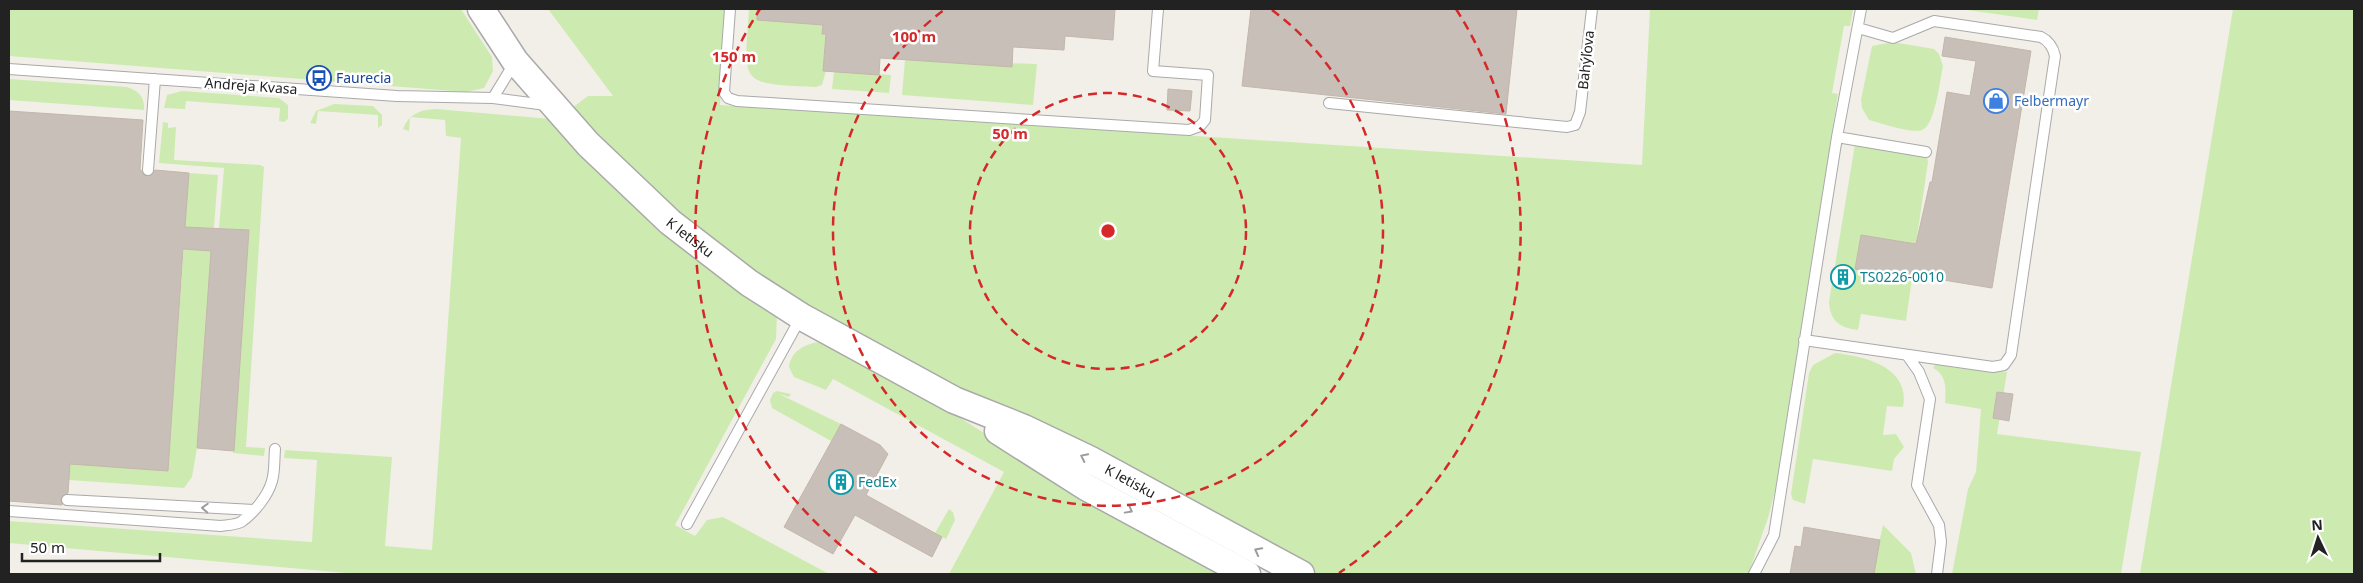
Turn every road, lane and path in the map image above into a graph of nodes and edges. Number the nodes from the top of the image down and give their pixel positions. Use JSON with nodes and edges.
{"nodes":[{"id":1,"x":481,"y":9,"type":"edge"},
{"id":2,"x":730,"y":9,"type":"edge"},
{"id":3,"x":1158,"y":9,"type":"edge"},
{"id":4,"x":1592,"y":9,"type":"edge"},
{"id":5,"x":1861,"y":9,"type":"edge"},
{"id":6,"x":1858,"y":28,"type":"junction"},
{"id":7,"x":515,"y":61,"type":"junction"},
{"id":8,"x":9,"y":69,"type":"edge"},
{"id":9,"x":155,"y":79,"type":"junction"},
{"id":10,"x":493,"y":98,"type":"junction"},
{"id":11,"x":1329,"y":103,"type":"dead end"},
{"id":12,"x":557,"y":107,"type":"junction"},
{"id":13,"x":1837,"y":137,"type":"junction"},
{"id":14,"x":1926,"y":152,"type":"dead end"},
{"id":15,"x":148,"y":170,"type":"dead end"},
{"id":16,"x":802,"y":317,"type":"junction"},
{"id":17,"x":1804,"y":340,"type":"junction"},
{"id":18,"x":1907,"y":355,"type":"junction"},
{"id":19,"x":954,"y":400,"type":"junction"},
{"id":20,"x":275,"y":449,"type":"dead end"},
{"id":21,"x":67,"y":500,"type":"dead end"},
{"id":22,"x":254,"y":510,"type":"junction"},
{"id":23,"x":9,"y":512,"type":"edge"},
{"id":24,"x":686,"y":524,"type":"dead end"},
{"id":25,"x":1247,"y":574,"type":"edge"},
{"id":26,"x":1301,"y":574,"type":"edge"},
{"id":27,"x":1754,"y":574,"type":"edge"},
{"id":28,"x":1937,"y":574,"type":"edge"}],
"edges":[{"from":1,"to":7,"type":"street","name":"K letisku"},
{"from":2,"to":3,"type":"lane"},
{"from":4,"to":11,"type":"lane","name":"Bahýľova"},
{"from":5,"to":6,"type":"lane"},
{"from":6,"to":13,"type":"lane"},
{"from":6,"to":18,"type":"lane"},
{"from":7,"to":10,"type":"lane"},
{"from":7,"to":12,"type":"street","name":"K letisku"},
{"from":8,"to":9,"type":"lane","name":"Andreja Kvasa"},
{"from":9,"to":10,"type":"lane","name":"Andreja Kvasa"},
{"from":9,"to":15,"type":"lane"},
{"from":10,"to":12,"type":"lane","name":"Andreja Kvasa"},
{"from":12,"to":16,"type":"street","name":"K letisku"},
{"from":13,"to":14,"type":"lane"},
{"from":13,"to":17,"type":"lane"},
{"from":16,"to":19,"type":"street","name":"K letisku"},
{"from":16,"to":24,"type":"lane"},
{"from":17,"to":18,"type":"lane"},
{"from":17,"to":27,"type":"lane"},
{"from":18,"to":28,"type":"lane"},
{"from":19,"to":25,"type":"street","name":"K letisku","one_way":true},
{"from":26,"to":19,"type":"street","name":"K letisku","one_way":true},
{"from":20,"to":22,"type":"lane"},
{"from":22,"to":21,"type":"lane","one_way":true},
{"from":22,"to":23,"type":"lane"}]}
